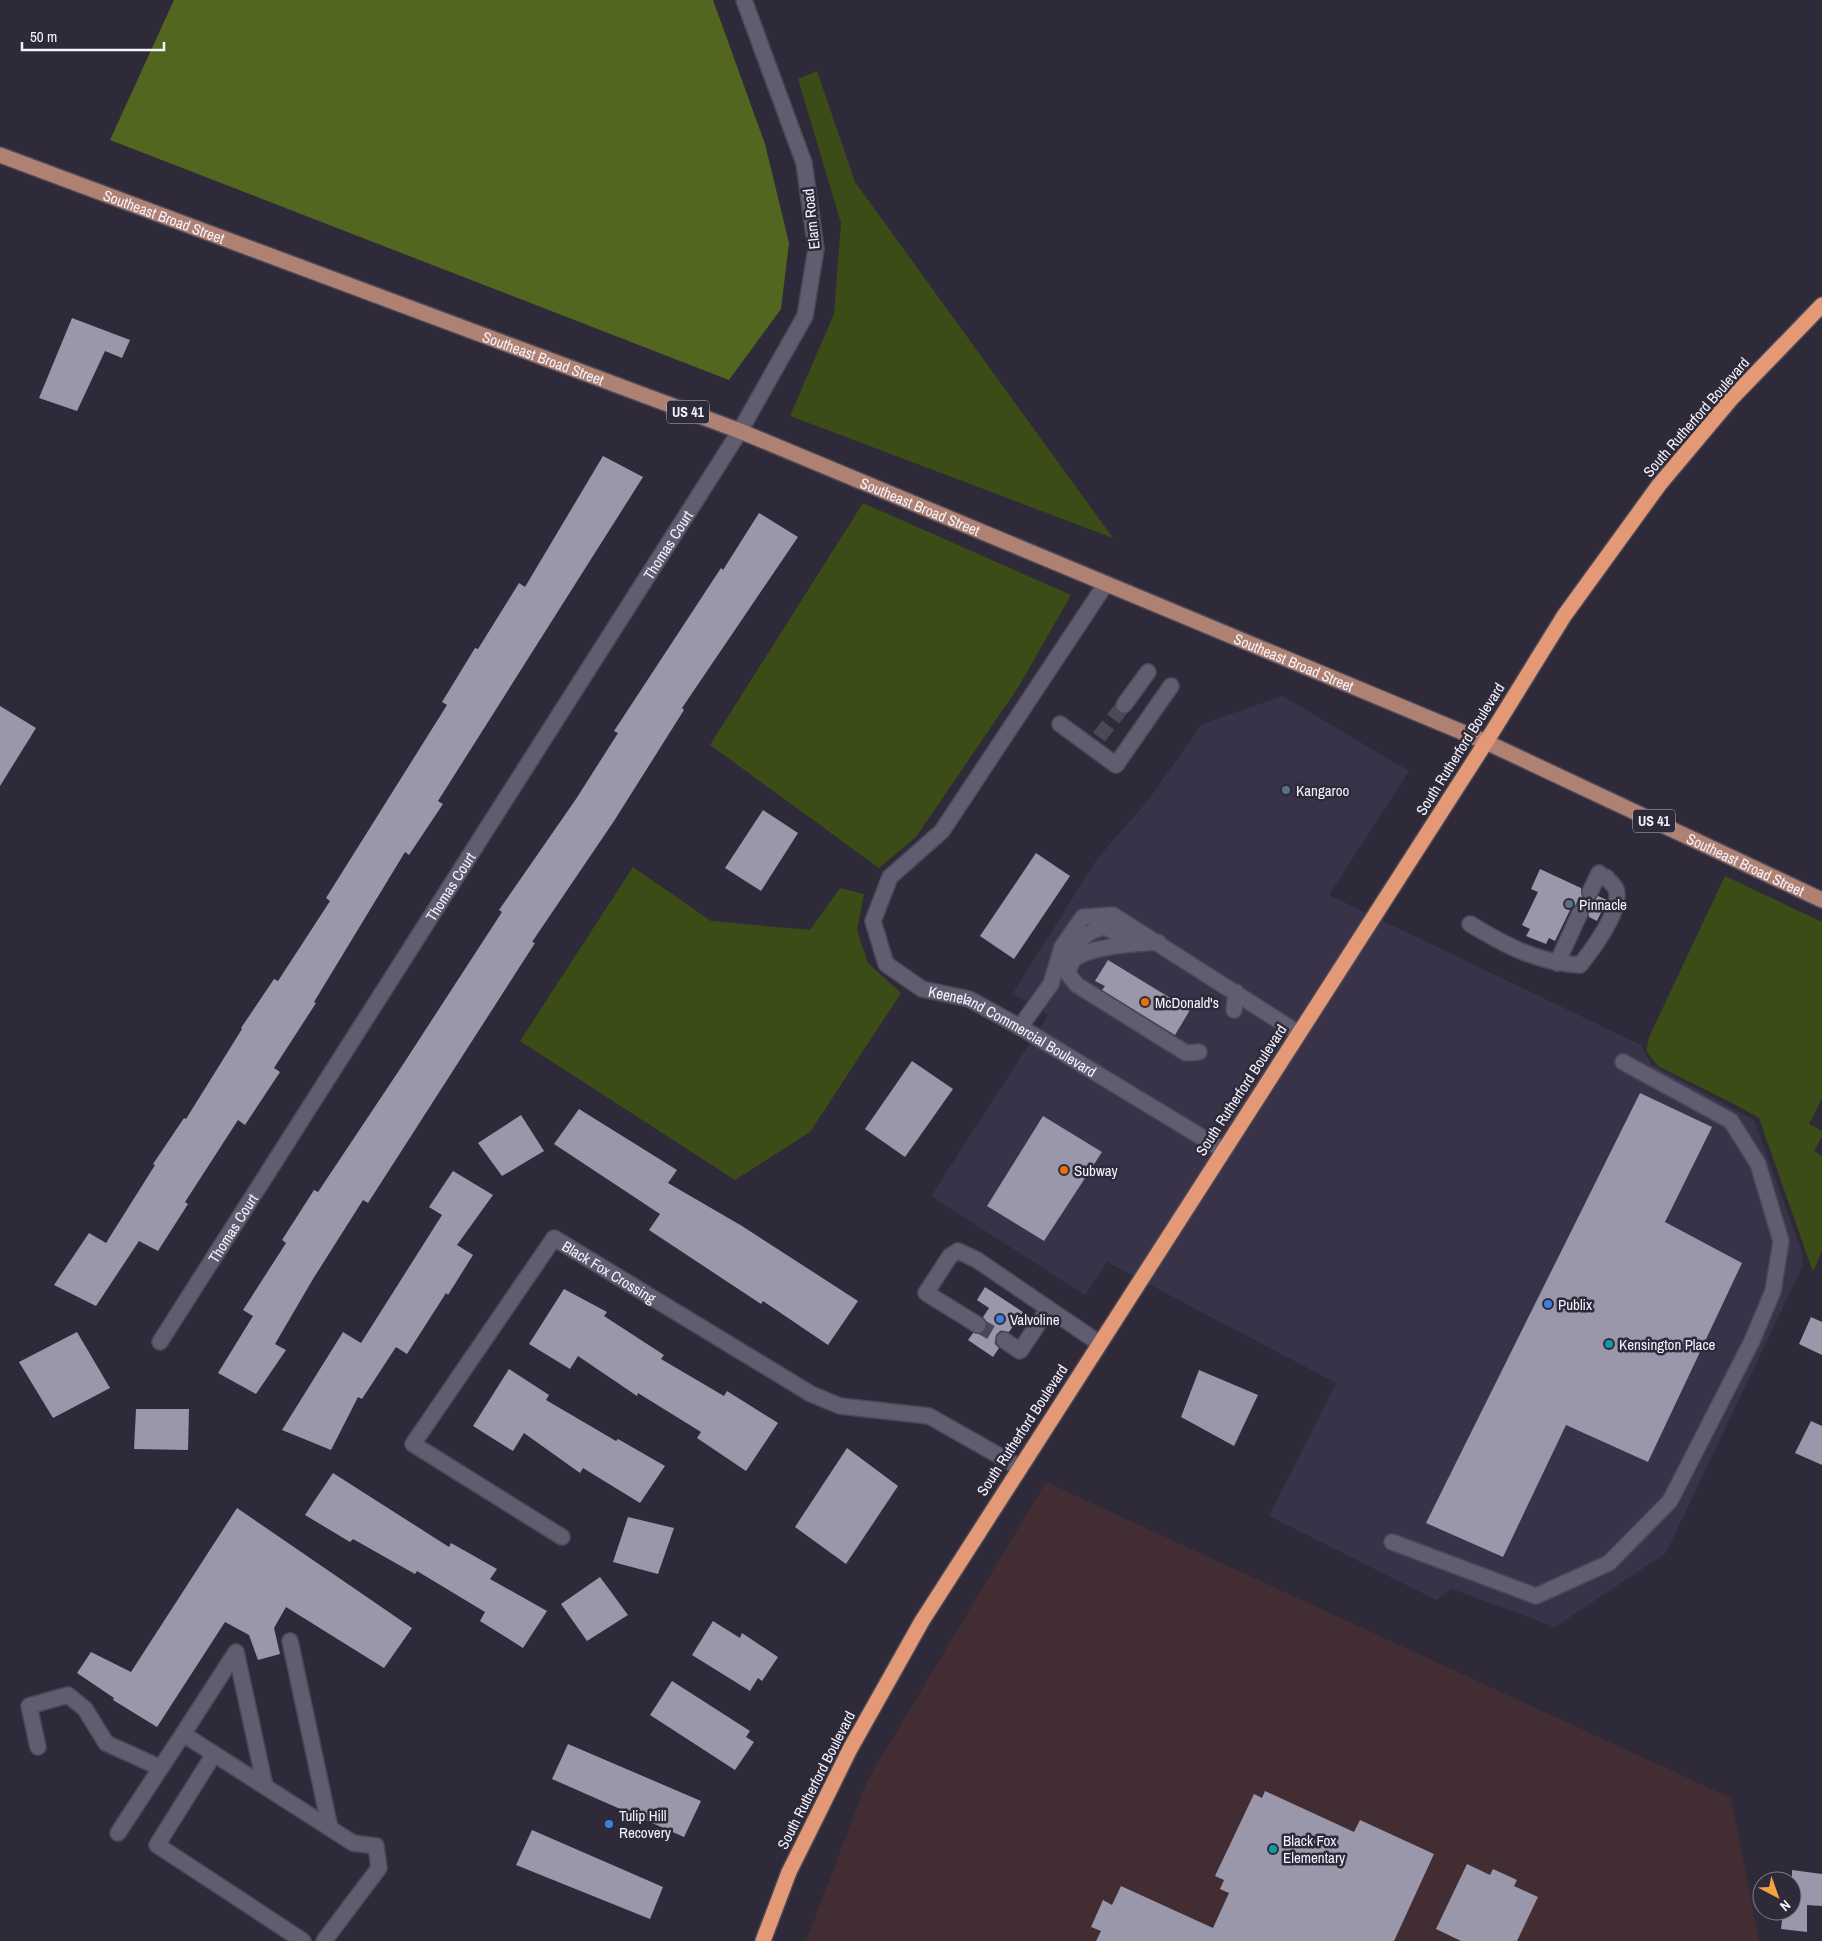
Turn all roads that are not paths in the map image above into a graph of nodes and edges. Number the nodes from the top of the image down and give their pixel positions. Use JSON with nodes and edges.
{"nodes":[{"id":1,"x":744,"y":0,"type":"edge"},
{"id":2,"x":0,"y":155,"type":"edge"},
{"id":3,"x":1822,"y":306,"type":"edge"},
{"id":4,"x":740,"y":431,"type":"junction"},
{"id":5,"x":1105,"y":585,"type":"junction"},
{"id":6,"x":1148,"y":672,"type":"dead end"},
{"id":7,"x":1171,"y":686,"type":"dead end"},
{"id":8,"x":1124,"y":705,"type":"tunnel mouth"},
{"id":9,"x":1060,"y":724,"type":"dead end"},
{"id":10,"x":1486,"y":742,"type":"junction"},
{"id":11,"x":1590,"y":892,"type":"tunnel mouth"},
{"id":12,"x":1822,"y":900,"type":"edge"},
{"id":13,"x":1580,"y":913,"type":"tunnel mouth"},
{"id":14,"x":1470,"y":924,"type":"dead end"},
{"id":15,"x":1153,"y":939,"type":"junction"},
{"id":16,"x":1557,"y":963,"type":"junction"},
{"id":17,"x":1071,"y":964,"type":"junction"},
{"id":18,"x":1236,"y":992,"type":"junction"},
{"id":19,"x":1234,"y":1010,"type":"dead end"},
{"id":20,"x":1020,"y":1027,"type":"junction"},
{"id":21,"x":1298,"y":1033,"type":"junction"},
{"id":22,"x":1199,"y":1052,"type":"dead end"},
{"id":23,"x":1623,"y":1062,"type":"dead end"},
{"id":24,"x":1223,"y":1150,"type":"junction"},
{"id":25,"x":1048,"y":1309,"type":"junction"},
{"id":26,"x":978,"y":1325,"type":"tunnel mouth"},
{"id":27,"x":1004,"y":1340,"type":"tunnel mouth"},
{"id":28,"x":160,"y":1342,"type":"dead end"},
{"id":29,"x":1099,"y":1343,"type":"junction"},
{"id":30,"x":1019,"y":1467,"type":"junction"},
{"id":31,"x":562,"y":1537,"type":"dead end"},
{"id":32,"x":1392,"y":1542,"type":"dead end"},
{"id":33,"x":290,"y":1641,"type":"dead end"},
{"id":34,"x":183,"y":1734,"type":"junction"},
{"id":35,"x":38,"y":1746,"type":"dead end"},
{"id":36,"x":214,"y":1754,"type":"junction"},
{"id":37,"x":161,"y":1768,"type":"junction"},
{"id":38,"x":264,"y":1786,"type":"junction"},
{"id":39,"x":330,"y":1828,"type":"junction"},
{"id":40,"x":118,"y":1833,"type":"dead end"},
{"id":41,"x":303,"y":1941,"type":"edge"},
{"id":42,"x":324,"y":1941,"type":"edge"},
{"id":43,"x":763,"y":1941,"type":"edge"}],
"edges":[{"from":1,"to":4,"type":"street","name":"Elam Road"},
{"from":2,"to":4,"type":"main road","name":"Southeast Broad Street","number":"US 41"},
{"from":3,"to":10,"type":"highway","name":"South Rutherford Boulevard"},
{"from":4,"to":5,"type":"main road","name":"Southeast Broad Street","number":"US 41"},
{"from":4,"to":28,"type":"street","name":"Thomas Court"},
{"from":5,"to":10,"type":"main road","name":"Southeast Broad Street","number":"US 41"},
{"from":5,"to":20,"type":"street","name":"Keeneland Commercial Boulevard"},
{"from":6,"to":8,"type":"street"},
{"from":7,"to":9,"type":"street"},
{"from":10,"to":12,"type":"main road","name":"Southeast Broad Street","number":"US 41"},
{"from":10,"to":21,"type":"highway","name":"South Rutherford Boulevard"},
{"from":11,"to":16,"type":"street"},
{"from":13,"to":16,"type":"street"},
{"from":14,"to":16,"type":"street"},
{"from":15,"to":17,"type":"street"},
{"from":15,"to":17,"type":"street"},
{"from":15,"to":18,"type":"street"},
{"from":15,"to":20,"type":"street"},
{"from":17,"to":22,"type":"street"},
{"from":18,"to":19,"type":"street"},
{"from":18,"to":21,"type":"street"},
{"from":20,"to":24,"type":"street","name":"Keeneland Commercial Boulevard"},
{"from":21,"to":24,"type":"highway","name":"South Rutherford Boulevard"},
{"from":23,"to":32,"type":"street"},
{"from":24,"to":29,"type":"highway","name":"South Rutherford Boulevard"},
{"from":25,"to":26,"type":"street"},
{"from":25,"to":27,"type":"street"},
{"from":25,"to":29,"type":"street"},
{"from":29,"to":30,"type":"highway","name":"South Rutherford Boulevard"},
{"from":30,"to":31,"type":"street","name":"Black Fox Crossing"},
{"from":30,"to":43,"type":"highway","name":"South Rutherford Boulevard"},
{"from":33,"to":39,"type":"street"},
{"from":34,"to":36,"type":"street"},
{"from":34,"to":37,"type":"street"},
{"from":34,"to":38,"type":"street"},
{"from":35,"to":37,"type":"street"},
{"from":36,"to":38,"type":"street"},
{"from":36,"to":41,"type":"street"},
{"from":37,"to":40,"type":"street"},
{"from":38,"to":39,"type":"street"},
{"from":39,"to":42,"type":"street"}]}
